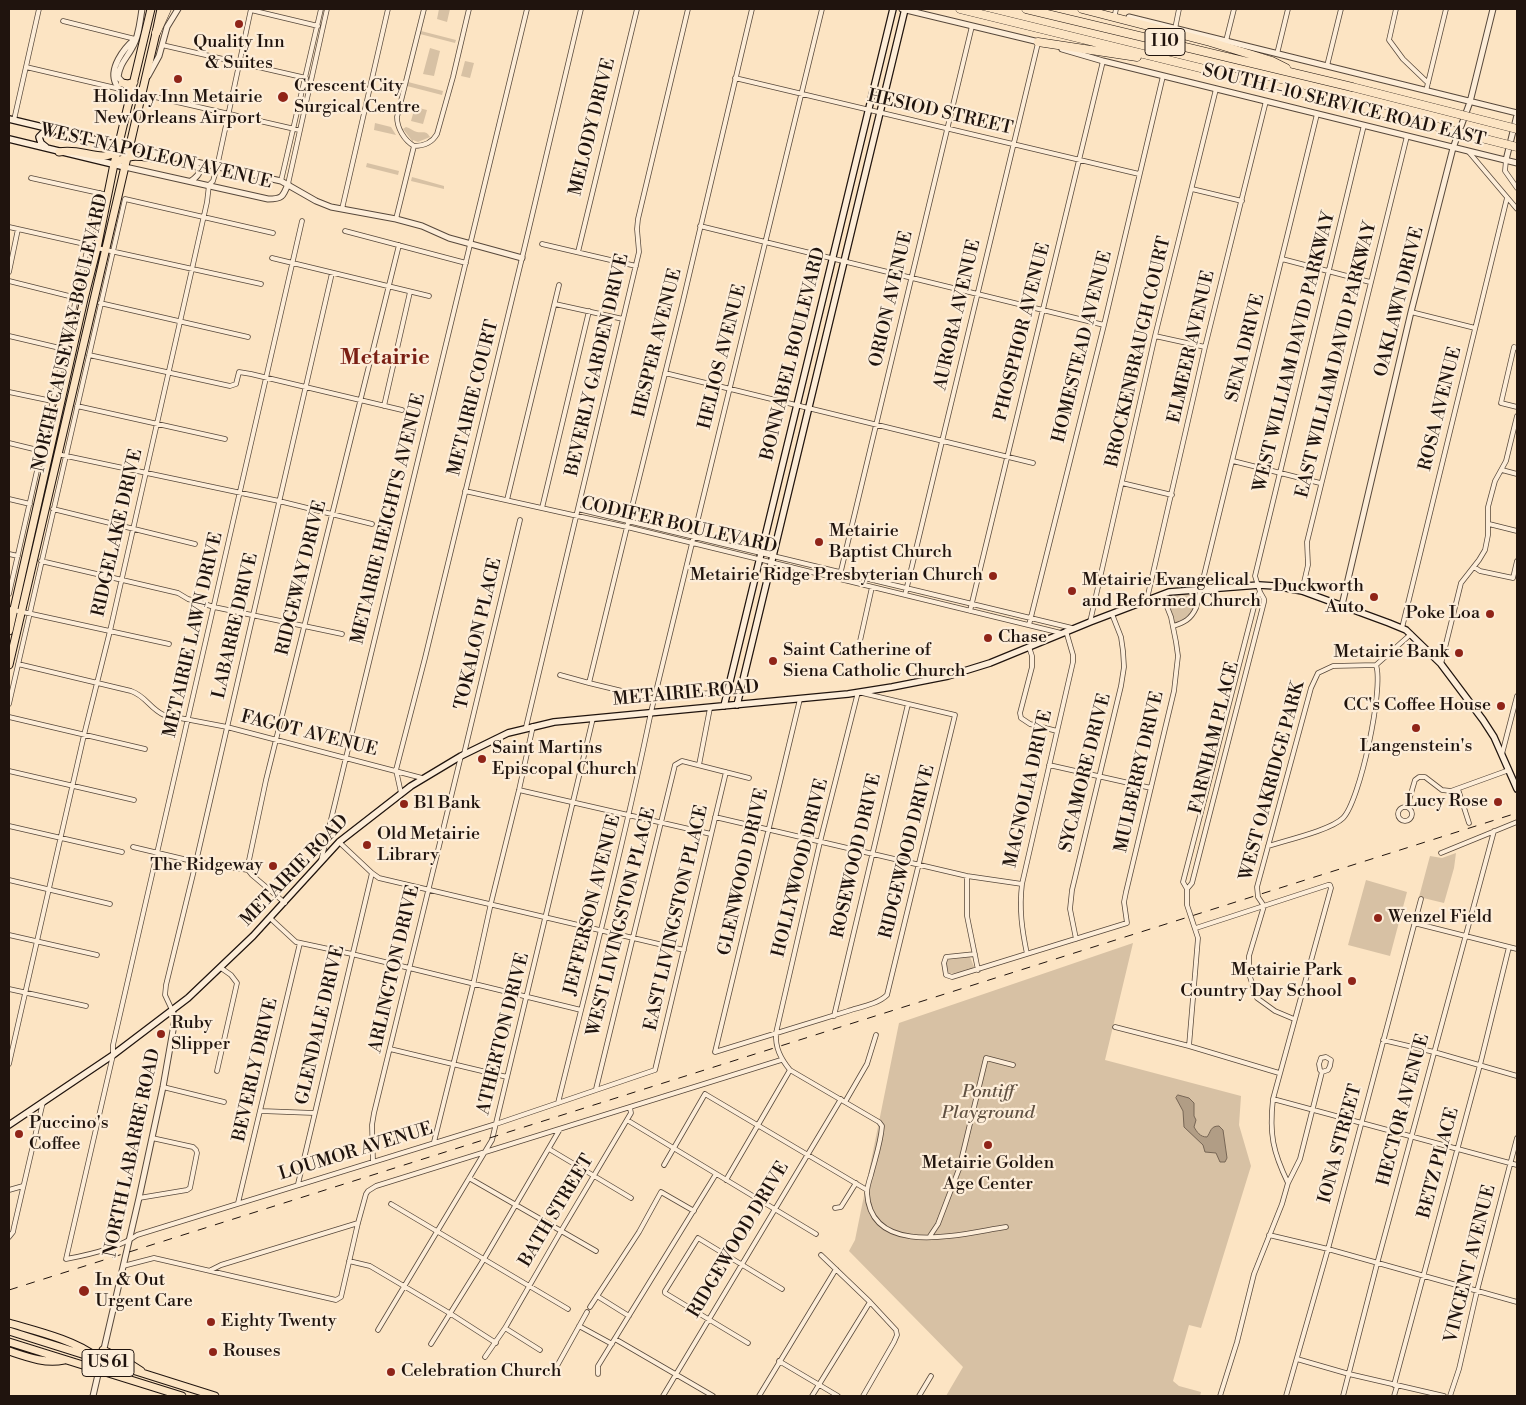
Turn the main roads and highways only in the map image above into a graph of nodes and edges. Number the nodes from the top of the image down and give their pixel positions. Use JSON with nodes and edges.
{"nodes":[{"id":1,"x":151,"y":9,"type":"edge"},
{"id":2,"x":161,"y":9,"type":"edge"},
{"id":3,"x":167,"y":9,"type":"edge"},
{"id":4,"x":893,"y":9,"type":"edge"},
{"id":5,"x":904,"y":9,"type":"edge"},
{"id":6,"x":960,"y":9,"type":"edge"},
{"id":7,"x":1028,"y":9,"type":"edge"},
{"id":8,"x":1082,"y":9,"type":"edge"},
{"id":9,"x":156,"y":33,"type":"junction"},
{"id":10,"x":1038,"y":42,"type":"road end"},
{"id":11,"x":1196,"y":67,"type":"junction"},
{"id":12,"x":1299,"y":75,"type":"junction"},
{"id":13,"x":134,"y":80,"type":"junction"},
{"id":14,"x":120,"y":86,"type":"road end"},
{"id":15,"x":132,"y":93,"type":"junction"},
{"id":16,"x":142,"y":94,"type":"junction"},
{"id":17,"x":11,"y":120,"type":"edge"},
{"id":18,"x":1517,"y":130,"type":"edge"},
{"id":19,"x":132,"y":134,"type":"junction"},
{"id":20,"x":86,"y":138,"type":"junction"},
{"id":21,"x":9,"y":140,"type":"edge"},
{"id":22,"x":129,"y":147,"type":"junction"},
{"id":23,"x":1517,"y":147,"type":"edge"},
{"id":24,"x":47,"y":149,"type":"junction"},
{"id":25,"x":118,"y":149,"type":"junction"},
{"id":26,"x":59,"y":152,"type":"junction"},
{"id":27,"x":127,"y":158,"type":"junction"},
{"id":28,"x":180,"y":158,"type":"road end"},
{"id":29,"x":114,"y":164,"type":"junction"},
{"id":30,"x":125,"y":167,"type":"junction"},
{"id":31,"x":58,"y":454,"type":"junction"},
{"id":32,"x":14,"y":610,"type":"edge"},
{"id":33,"x":9,"y":632,"type":"edge"},
{"id":34,"x":9,"y":665,"type":"edge"},
{"id":35,"x":737,"y":705,"type":"junction"},
{"id":36,"x":724,"y":706,"type":"junction"},
{"id":37,"x":1517,"y":789,"type":"edge"},
{"id":38,"x":9,"y":1125,"type":"edge"},
{"id":39,"x":9,"y":1323,"type":"edge"},
{"id":40,"x":9,"y":1331,"type":"edge"},
{"id":41,"x":9,"y":1342,"type":"edge"},
{"id":42,"x":103,"y":1350,"type":"road end"},
{"id":43,"x":9,"y":1351,"type":"edge"},
{"id":44,"x":65,"y":1360,"type":"junction"},
{"id":45,"x":100,"y":1361,"type":"junction"},
{"id":46,"x":145,"y":1375,"type":"junction"},
{"id":47,"x":182,"y":1396,"type":"edge"},
{"id":48,"x":215,"y":1396,"type":"edge"}],
"edges":[{"from":1,"to":13,"type":"highway","name":"NORTH CAUSEWAY BOULEVARD"},
{"from":2,"to":9,"type":"highway","name":"NORTH CAUSEWAY BOULEVARD"},
{"from":3,"to":9,"type":"highway"},
{"from":4,"to":36,"type":"main road","name":"BONNABEL BOULEVARD"},
{"from":5,"to":35,"type":"main road","name":"BONNABEL BOULEVARD"},
{"from":6,"to":11,"type":"highway","number":"I 10"},
{"from":7,"to":12,"type":"highway","number":"I 10"},
{"from":8,"to":12,"type":"highway"},
{"from":9,"to":16,"type":"highway","name":"NORTH CAUSEWAY BOULEVARD"},
{"from":10,"to":11,"type":"highway"},
{"from":11,"to":23,"type":"highway","number":"I 10","bridge":true},
{"from":12,"to":18,"type":"highway","number":"I 10","bridge":true},
{"from":13,"to":14,"type":"highway"},
{"from":13,"to":15,"type":"highway","name":"NORTH CAUSEWAY BOULEVARD"},
{"from":13,"to":16,"type":"highway"},
{"from":15,"to":19,"type":"highway"},
{"from":15,"to":25,"type":"highway","name":"NORTH CAUSEWAY BOULEVARD"},
{"from":16,"to":19,"type":"highway","name":"NORTH CAUSEWAY BOULEVARD"},
{"from":17,"to":20,"type":"main road","name":"WEST NAPOLEON AVENUE"},
{"from":19,"to":22,"type":"highway","name":"NORTH CAUSEWAY BOULEVARD"},
{"from":20,"to":24,"type":"main road"},
{"from":20,"to":25,"type":"main road","name":"WEST NAPOLEON AVENUE"},
{"from":21,"to":24,"type":"main road","name":"WEST NAPOLEON AVENUE"},
{"from":22,"to":25,"type":"highway"},
{"from":22,"to":27,"type":"highway","name":"NORTH CAUSEWAY BOULEVARD"},
{"from":24,"to":26,"type":"main road","name":"WEST NAPOLEON AVENUE"},
{"from":25,"to":26,"type":"highway"},
{"from":25,"to":29,"type":"highway","name":"NORTH CAUSEWAY BOULEVARD"},
{"from":26,"to":29,"type":"main road","name":"WEST NAPOLEON AVENUE"},
{"from":27,"to":28,"type":"highway"},
{"from":27,"to":29,"type":"highway"},
{"from":27,"to":30,"type":"highway","name":"NORTH CAUSEWAY BOULEVARD"},
{"from":29,"to":30,"type":"main road","name":"WEST NAPOLEON AVENUE"},
{"from":29,"to":31,"type":"highway","name":"NORTH CAUSEWAY BOULEVARD"},
{"from":30,"to":31,"type":"highway","name":"NORTH CAUSEWAY BOULEVARD"},
{"from":31,"to":32,"type":"highway","name":"NORTH CAUSEWAY BOULEVARD"},
{"from":32,"to":33,"type":"highway","name":"NORTH CAUSEWAY BOULEVARD"},
{"from":32,"to":34,"type":"highway","name":"NORTH CAUSEWAY BOULEVARD"},
{"from":35,"to":36,"type":"main road","name":"METAIRIE ROAD"},
{"from":35,"to":37,"type":"main road","name":"METAIRIE ROAD"},
{"from":36,"to":38,"type":"main road","name":"METAIRIE ROAD"},
{"from":39,"to":45,"type":"highway"},
{"from":40,"to":45,"type":"highway","number":"US 61"},
{"from":41,"to":44,"type":"highway","number":"US 61"},
{"from":42,"to":46,"type":"highway"},
{"from":43,"to":44,"type":"highway"},
{"from":44,"to":47,"type":"highway","number":"US 61"},
{"from":45,"to":46,"type":"highway","number":"US 61"},
{"from":46,"to":48,"type":"highway","number":"US 61"}]}
